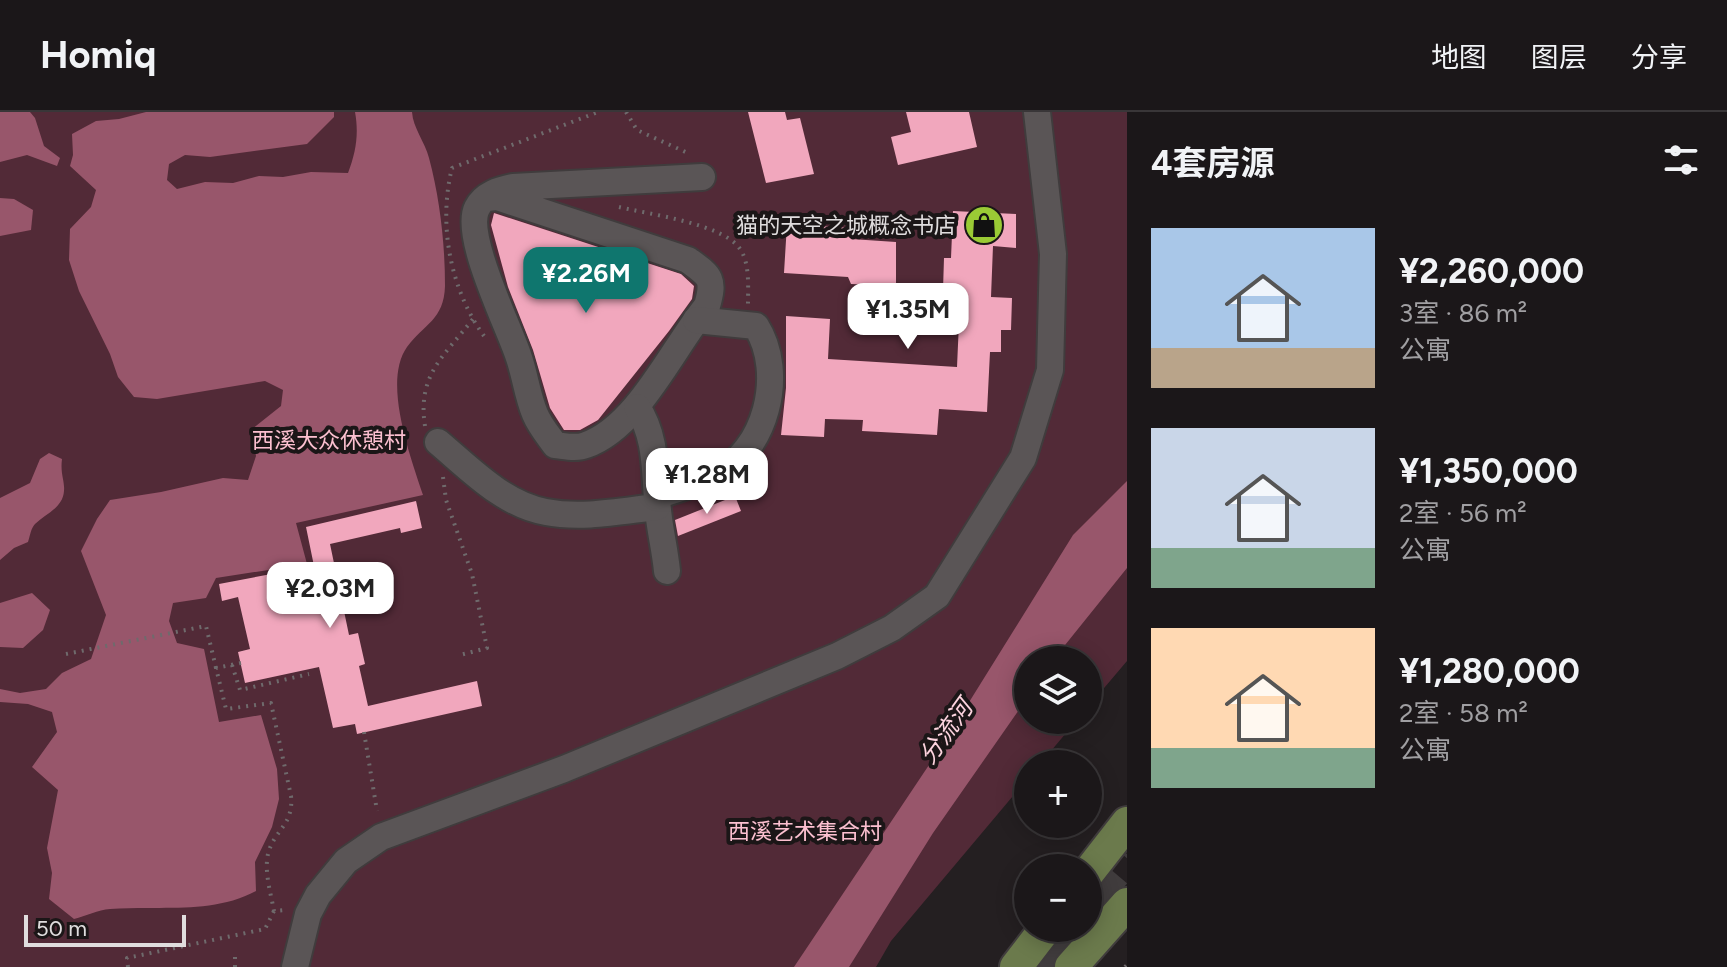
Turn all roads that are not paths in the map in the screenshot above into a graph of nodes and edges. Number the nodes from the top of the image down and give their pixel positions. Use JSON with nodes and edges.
{"nodes":[{"id":1,"x":1037,"y":112,"type":"edge"},
{"id":2,"x":699,"y":167,"type":"road end"},
{"id":3,"x":486,"y":198,"type":"junction"},
{"id":4,"x":696,"y":320,"type":"junction"},
{"id":5,"x":637,"y":407,"type":"junction"},
{"id":6,"x":438,"y":442,"type":"road end"},
{"id":7,"x":657,"y":501,"type":"junction"},
{"id":8,"x":667,"y":571,"type":"dead end"},
{"id":9,"x":1127,"y":823,"type":"edge"},
{"id":10,"x":1102,"y":855,"type":"edge"},
{"id":11,"x":1127,"y":904,"type":"edge"},
{"id":12,"x":1035,"y":942,"type":"edge"},
{"id":13,"x":295,"y":967,"type":"edge"},
{"id":14,"x":1016,"y":967,"type":"edge"},
{"id":15,"x":1071,"y":967,"type":"edge"}],
"edges":[{"from":1,"to":13,"type":"street"},
{"from":2,"to":3,"type":"street"},
{"from":3,"to":4,"type":"street"},
{"from":3,"to":5,"type":"street"},
{"from":4,"to":5,"type":"street"},
{"from":4,"to":7,"type":"street"},
{"from":5,"to":7,"type":"street"},
{"from":6,"to":7,"type":"street"},
{"from":7,"to":8,"type":"street"},
{"from":9,"to":10,"type":"main road"},
{"from":11,"to":15,"type":"main road"},
{"from":12,"to":14,"type":"main road"}]}
